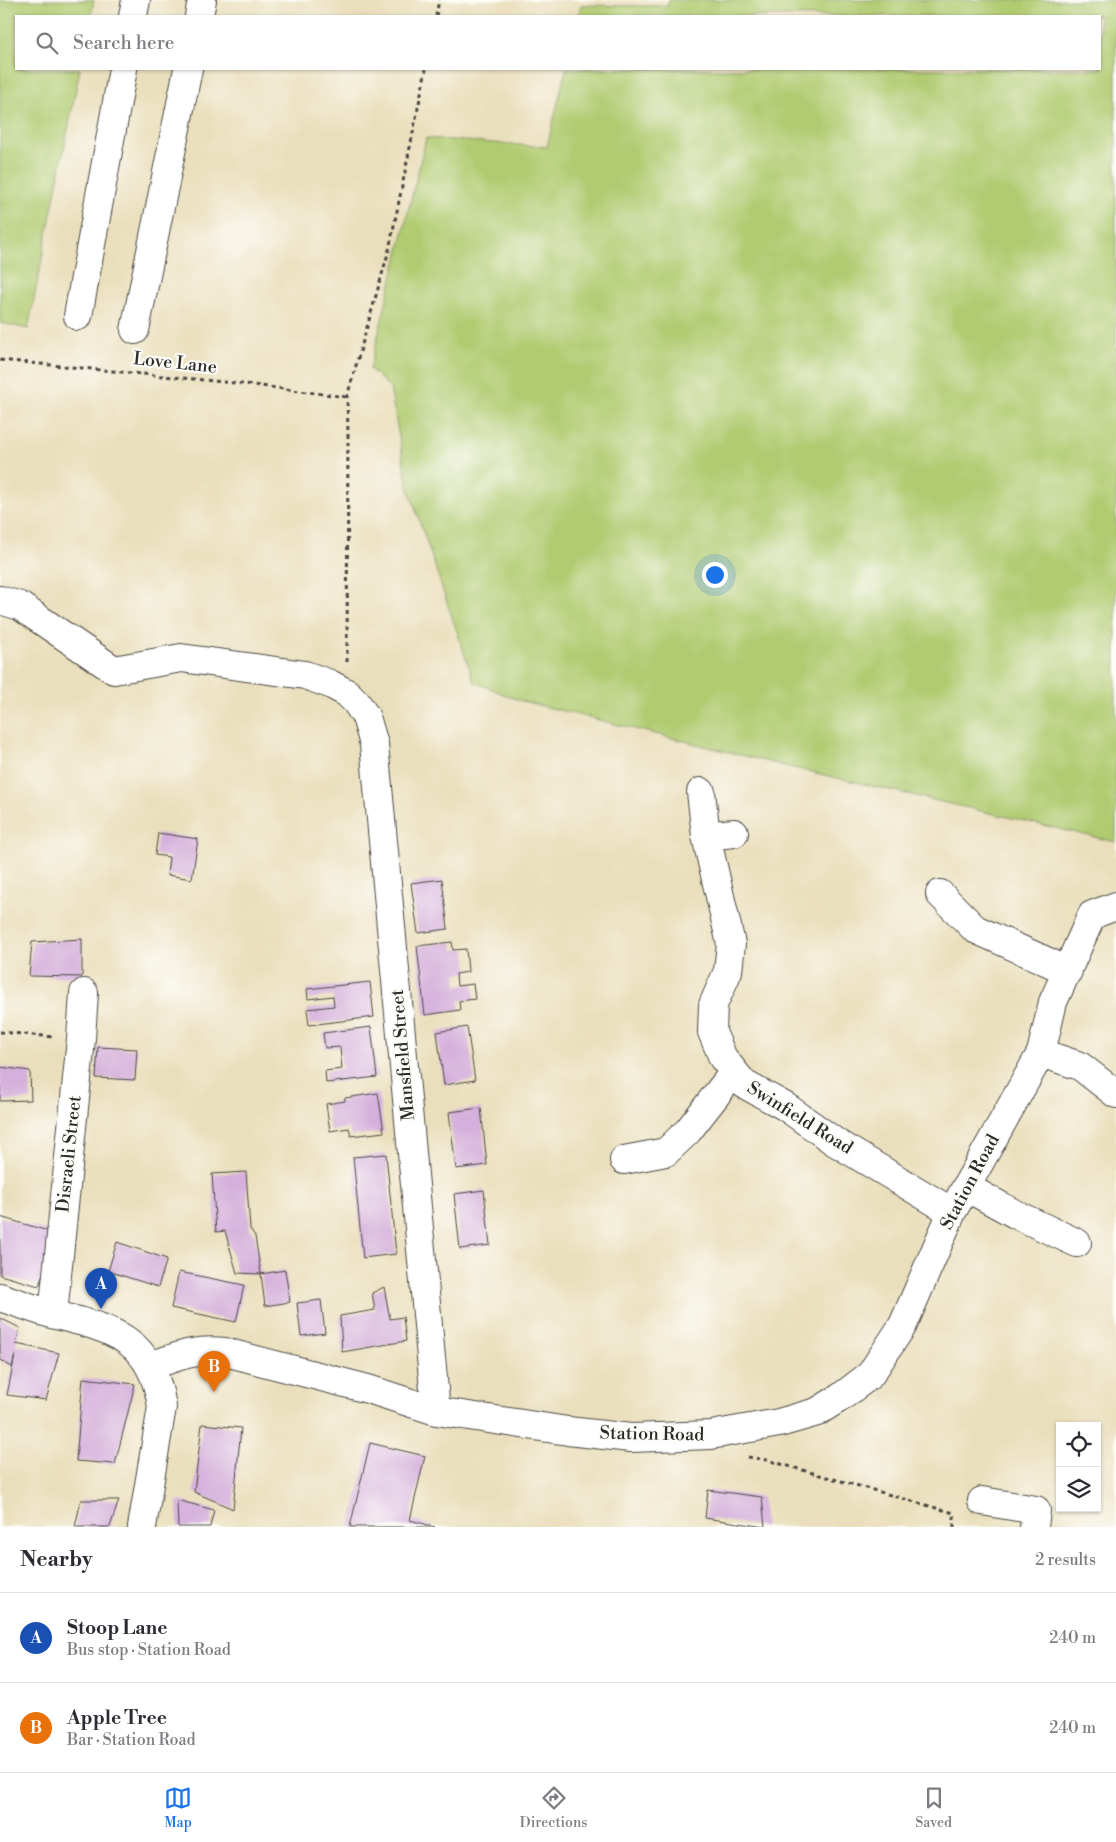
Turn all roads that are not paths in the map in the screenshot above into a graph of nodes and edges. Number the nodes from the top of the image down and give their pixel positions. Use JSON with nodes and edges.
{"nodes":[{"id":1,"x":136,"y":0,"type":"edge"},
{"id":2,"x":202,"y":0,"type":"edge"},
{"id":3,"x":133,"y":15,"type":"edge"},
{"id":4,"x":199,"y":15,"type":"edge"},
{"id":5,"x":124,"y":70,"type":"edge"},
{"id":6,"x":188,"y":70,"type":"edge"},
{"id":7,"x":78,"y":316,"type":"dead end"},
{"id":8,"x":135,"y":330,"type":"dead end"},
{"id":9,"x":0,"y":600,"type":"edge"},
{"id":10,"x":701,"y":792,"type":"dead end"},
{"id":11,"x":734,"y":833,"type":"dead end"},
{"id":12,"x":706,"y":836,"type":"junction"},
{"id":13,"x":940,"y":894,"type":"dead end"},
{"id":14,"x":1104,"y":911,"type":"edge"},
{"id":15,"x":1068,"y":971,"type":"junction"},
{"id":16,"x":84,"y":993,"type":"dead end"},
{"id":17,"x":1042,"y":1053,"type":"junction"},
{"id":18,"x":734,"y":1072,"type":"junction"},
{"id":19,"x":1116,"y":1094,"type":"edge"},
{"id":20,"x":624,"y":1160,"type":"dead end"},
{"id":21,"x":966,"y":1187,"type":"junction"},
{"id":22,"x":952,"y":1212,"type":"junction"},
{"id":23,"x":1077,"y":1243,"type":"dead end"},
{"id":24,"x":0,"y":1297,"type":"edge"},
{"id":25,"x":53,"y":1314,"type":"junction"},
{"id":26,"x":150,"y":1366,"type":"junction"},
{"id":27,"x":436,"y":1411,"type":"junction"},
{"id":28,"x":982,"y":1501,"type":"dead end"},
{"id":29,"x":142,"y":1527,"type":"edge"},
{"id":30,"x":1034,"y":1527,"type":"edge"}],
"edges":[{"from":1,"to":3,"type":"street"},
{"from":2,"to":4,"type":"street"},
{"from":5,"to":7,"type":"street"},
{"from":6,"to":8,"type":"street"},
{"from":9,"to":27,"type":"street","name":"Mansfield Street"},
{"from":10,"to":12,"type":"street","name":"Swinfield Road"},
{"from":11,"to":12,"type":"street"},
{"from":12,"to":18,"type":"street","name":"Swinfield Road"},
{"from":13,"to":15,"type":"street"},
{"from":14,"to":15,"type":"street","name":"Station Road"},
{"from":15,"to":17,"type":"street","name":"Station Road"},
{"from":16,"to":25,"type":"street","name":"Disraeli Street"},
{"from":17,"to":19,"type":"street"},
{"from":17,"to":21,"type":"street","name":"Station Road"},
{"from":18,"to":20,"type":"street"},
{"from":18,"to":22,"type":"street","name":"Swinfield Road"},
{"from":21,"to":22,"type":"street","name":"Station Road"},
{"from":21,"to":23,"type":"street"},
{"from":22,"to":27,"type":"street","name":"Station Road"},
{"from":24,"to":25,"type":"street"},
{"from":25,"to":26,"type":"street"},
{"from":26,"to":27,"type":"street","name":"Station Road"},
{"from":26,"to":29,"type":"street"},
{"from":28,"to":30,"type":"street"}]}
